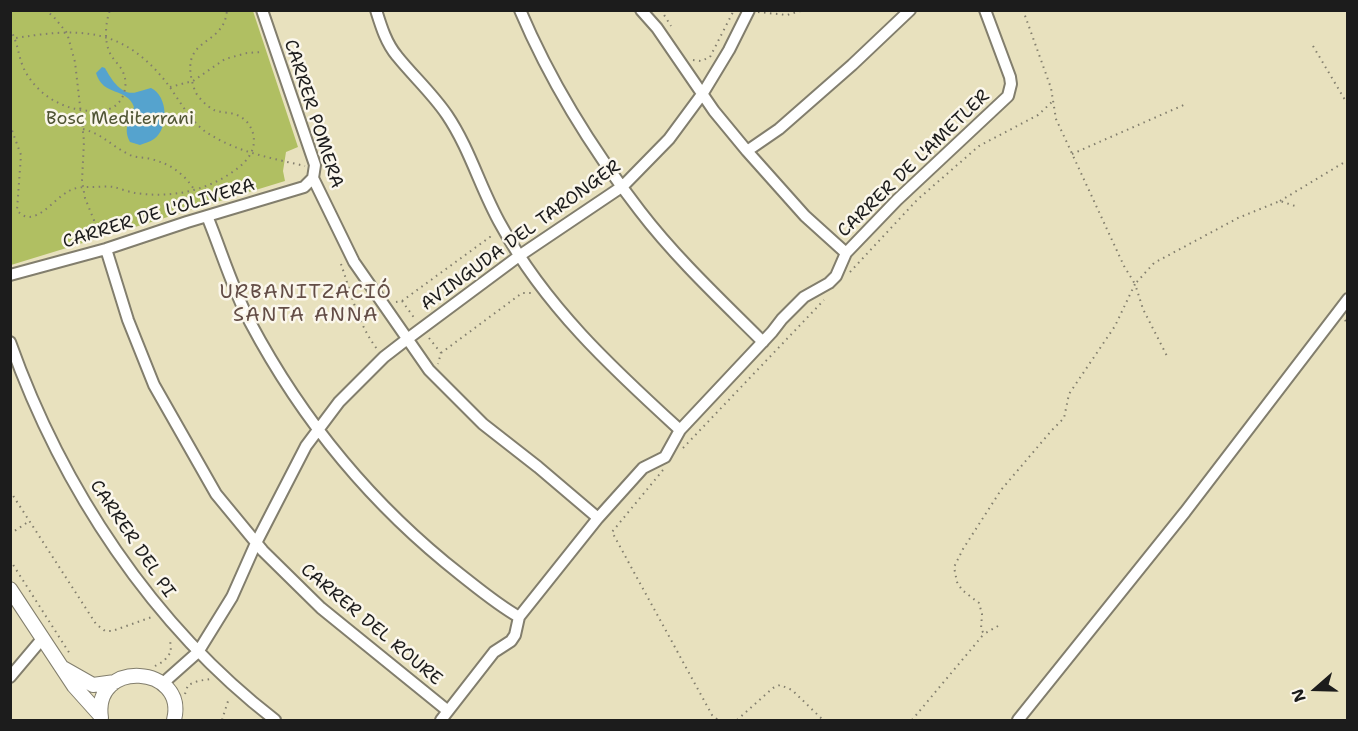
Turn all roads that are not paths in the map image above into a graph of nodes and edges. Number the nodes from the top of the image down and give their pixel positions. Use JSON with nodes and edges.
{"nodes":[{"id":1,"x":262,"y":10,"type":"edge"},
{"id":2,"x":376,"y":10,"type":"edge"},
{"id":3,"x":520,"y":10,"type":"edge"},
{"id":4,"x":641,"y":10,"type":"edge"},
{"id":5,"x":910,"y":10,"type":"edge"},
{"id":6,"x":985,"y":10,"type":"edge"},
{"id":7,"x":755,"y":12,"type":"edge"},
{"id":8,"x":703,"y":93,"type":"junction"},
{"id":9,"x":747,"y":151,"type":"junction"},
{"id":10,"x":313,"y":178,"type":"junction"},
{"id":11,"x":623,"y":186,"type":"junction"},
{"id":12,"x":207,"y":216,"type":"junction"},
{"id":13,"x":104,"y":244,"type":"junction"},
{"id":14,"x":846,"y":253,"type":"junction"},
{"id":15,"x":519,"y":256,"type":"junction"},
{"id":16,"x":10,"y":275,"type":"edge"},
{"id":17,"x":1347,"y":299,"type":"edge"},
{"id":18,"x":406,"y":340,"type":"junction"},
{"id":19,"x":10,"y":342,"type":"edge"},
{"id":20,"x":763,"y":342,"type":"junction"},
{"id":21,"x":680,"y":429,"type":"junction"},
{"id":22,"x":318,"y":431,"type":"junction"},
{"id":23,"x":598,"y":519,"type":"junction"},
{"id":24,"x":256,"y":543,"type":"junction"},
{"id":25,"x":10,"y":589,"type":"edge"},
{"id":26,"x":519,"y":617,"type":"junction"},
{"id":27,"x":42,"y":639,"type":"junction"},
{"id":28,"x":198,"y":652,"type":"junction"},
{"id":29,"x":61,"y":667,"type":"junction"},
{"id":30,"x":10,"y":677,"type":"edge"},
{"id":31,"x":115,"y":682,"type":"junction"},
{"id":32,"x":162,"y":684,"type":"junction"},
{"id":33,"x":448,"y":711,"type":"junction"},
{"id":34,"x":101,"y":718,"type":"edge"},
{"id":35,"x":174,"y":720,"type":"edge"},
{"id":36,"x":275,"y":720,"type":"edge"},
{"id":37,"x":441,"y":720,"type":"edge"},
{"id":38,"x":1018,"y":720,"type":"edge"}],
"edges":[{"from":1,"to":10,"type":"street","name":"CARRER POMERA"},
{"from":2,"to":15,"type":"street"},
{"from":3,"to":11,"type":"street"},
{"from":4,"to":8,"type":"street"},
{"from":5,"to":9,"type":"street"},
{"from":6,"to":14,"type":"street","name":"CARRER DE L'AMETLER"},
{"from":7,"to":8,"type":"street","name":"AVINGUDA DEL TARONGER"},
{"from":8,"to":9,"type":"street"},
{"from":8,"to":11,"type":"street","name":"AVINGUDA DEL TARONGER"},
{"from":9,"to":14,"type":"street"},
{"from":10,"to":12,"type":"street","name":"CARRER DE L'OLIVERA"},
{"from":10,"to":18,"type":"street","name":"CARRER POMERA"},
{"from":11,"to":15,"type":"street","name":"AVINGUDA DEL TARONGER"},
{"from":11,"to":20,"type":"street"},
{"from":12,"to":13,"type":"street","name":"CARRER DE L'OLIVERA"},
{"from":12,"to":22,"type":"street"},
{"from":13,"to":16,"type":"street","name":"CARRER DE L'OLIVERA"},
{"from":13,"to":24,"type":"street","name":"CARRER DEL ROURE"},
{"from":14,"to":20,"type":"street","name":"CARRER DE L'AMETLER"},
{"from":15,"to":18,"type":"street","name":"AVINGUDA DEL TARONGER"},
{"from":15,"to":21,"type":"street"},
{"from":17,"to":38,"type":"street"},
{"from":18,"to":22,"type":"street","name":"AVINGUDA DEL TARONGER"},
{"from":18,"to":23,"type":"street","name":"CARRER POMERA"},
{"from":19,"to":28,"type":"street","name":"CARRER DEL PI"},
{"from":20,"to":21,"type":"street","name":"CARRER DE L'AMETLER"},
{"from":21,"to":23,"type":"street","name":"CARRER DE L'AMETLER"},
{"from":22,"to":24,"type":"street","name":"AVINGUDA DEL TARONGER"},
{"from":22,"to":26,"type":"street"},
{"from":23,"to":26,"type":"street","name":"CARRER DE L'AMETLER"},
{"from":24,"to":28,"type":"street","name":"AVINGUDA DEL TARONGER"},
{"from":24,"to":33,"type":"street","name":"CARRER DEL ROURE"},
{"from":25,"to":27,"type":"street"},
{"from":26,"to":33,"type":"street","name":"CARRER DE L'AMETLER"},
{"from":27,"to":29,"type":"street"},
{"from":27,"to":30,"type":"street"},
{"from":28,"to":32,"type":"street","name":"AVINGUDA DEL TARONGER"},
{"from":28,"to":36,"type":"street","name":"CARRER DEL PI"},
{"from":29,"to":31,"type":"street"},
{"from":29,"to":34,"type":"street"},
{"from":31,"to":32,"type":"street"},
{"from":31,"to":34,"type":"street"},
{"from":32,"to":35,"type":"street"},
{"from":33,"to":37,"type":"street","name":"CARRER DE L'AMETLER"}]}
